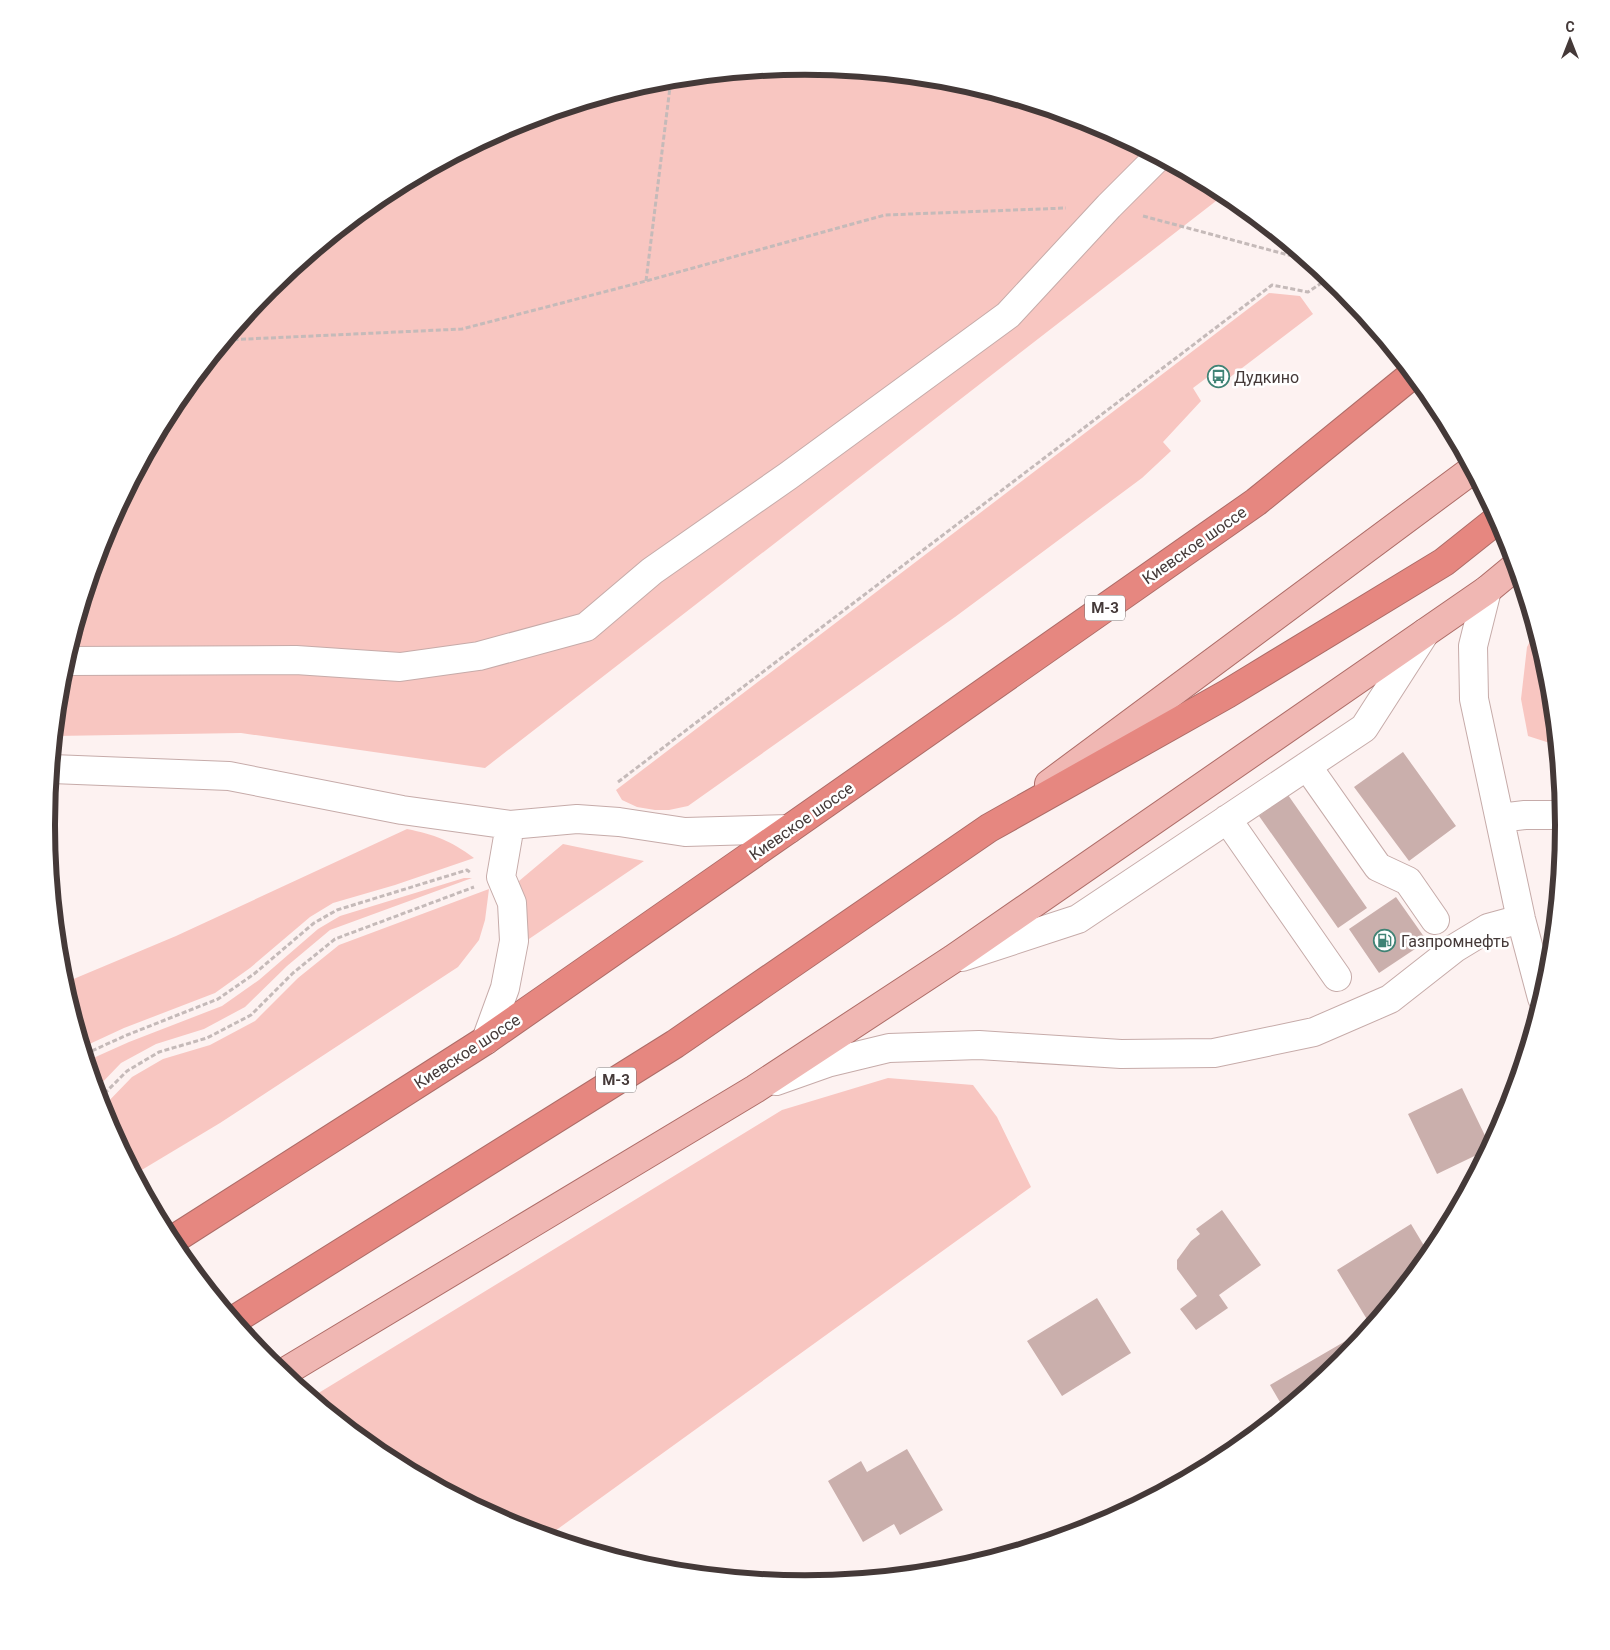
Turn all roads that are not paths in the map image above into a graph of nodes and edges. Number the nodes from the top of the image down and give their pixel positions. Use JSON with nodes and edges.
{"nodes":[{"id":1,"x":1154,"y":161,"type":"edge"},
{"id":2,"x":1408,"y":379,"type":"edge"},
{"id":3,"x":1467,"y":473,"type":"edge"},
{"id":4,"x":1492,"y":525,"type":"edge"},
{"id":5,"x":1510,"y":571,"type":"edge"},
{"id":6,"x":1487,"y":590,"type":"junction"},
{"id":7,"x":1424,"y":633,"type":"junction"},
{"id":8,"x":74,"y":661,"type":"edge"},
{"id":9,"x":1307,"y":766,"type":"junction"},
{"id":10,"x":58,"y":769,"type":"edge"},
{"id":11,"x":1555,"y":815,"type":"edge"},
{"id":12,"x":1500,"y":818,"type":"junction"},
{"id":13,"x":1227,"y":819,"type":"junction"},
{"id":14,"x":510,"y":825,"type":"junction"},
{"id":15,"x":989,"y":828,"type":"junction"},
{"id":16,"x":789,"y":829,"type":"junction"},
{"id":17,"x":1521,"y":919,"type":"junction"},
{"id":18,"x":1435,"y":920,"type":"dead end"},
{"id":19,"x":953,"y":959,"type":"junction"},
{"id":20,"x":1337,"y":977,"type":"dead end"},
{"id":21,"x":1539,"y":979,"type":"edge"},
{"id":22,"x":486,"y":1040,"type":"junction"},
{"id":23,"x":755,"y":1089,"type":"junction"},
{"id":24,"x":178,"y":1237,"type":"edge"},
{"id":25,"x":239,"y":1317,"type":"edge"},
{"id":26,"x":290,"y":1369,"type":"edge"}],
"edges":[{"from":1,"to":8,"type":"street"},
{"from":2,"to":16,"type":"highway","name":"Киевское шоссе","number":"М-3"},
{"from":3,"to":15,"type":"main road","number":"М-3"},
{"from":4,"to":15,"type":"highway"},
{"from":5,"to":6,"type":"main road"},
{"from":6,"to":7,"type":"main road"},
{"from":6,"to":12,"type":"street"},
{"from":7,"to":9,"type":"street"},
{"from":7,"to":19,"type":"main road"},
{"from":9,"to":13,"type":"street"},
{"from":9,"to":18,"type":"street"},
{"from":10,"to":14,"type":"street"},
{"from":11,"to":12,"type":"street"},
{"from":12,"to":17,"type":"street"},
{"from":13,"to":19,"type":"street"},
{"from":13,"to":20,"type":"street"},
{"from":14,"to":16,"type":"street"},
{"from":14,"to":22,"type":"street"},
{"from":15,"to":25,"type":"highway","number":"М-3"},
{"from":16,"to":22,"type":"highway","name":"Киевское шоссе","number":"М-3"},
{"from":17,"to":21,"type":"street"},
{"from":17,"to":23,"type":"street"},
{"from":19,"to":23,"type":"main road"},
{"from":22,"to":24,"type":"highway","name":"Киевское шоссе","number":"М-3"},
{"from":23,"to":26,"type":"main road"}]}
